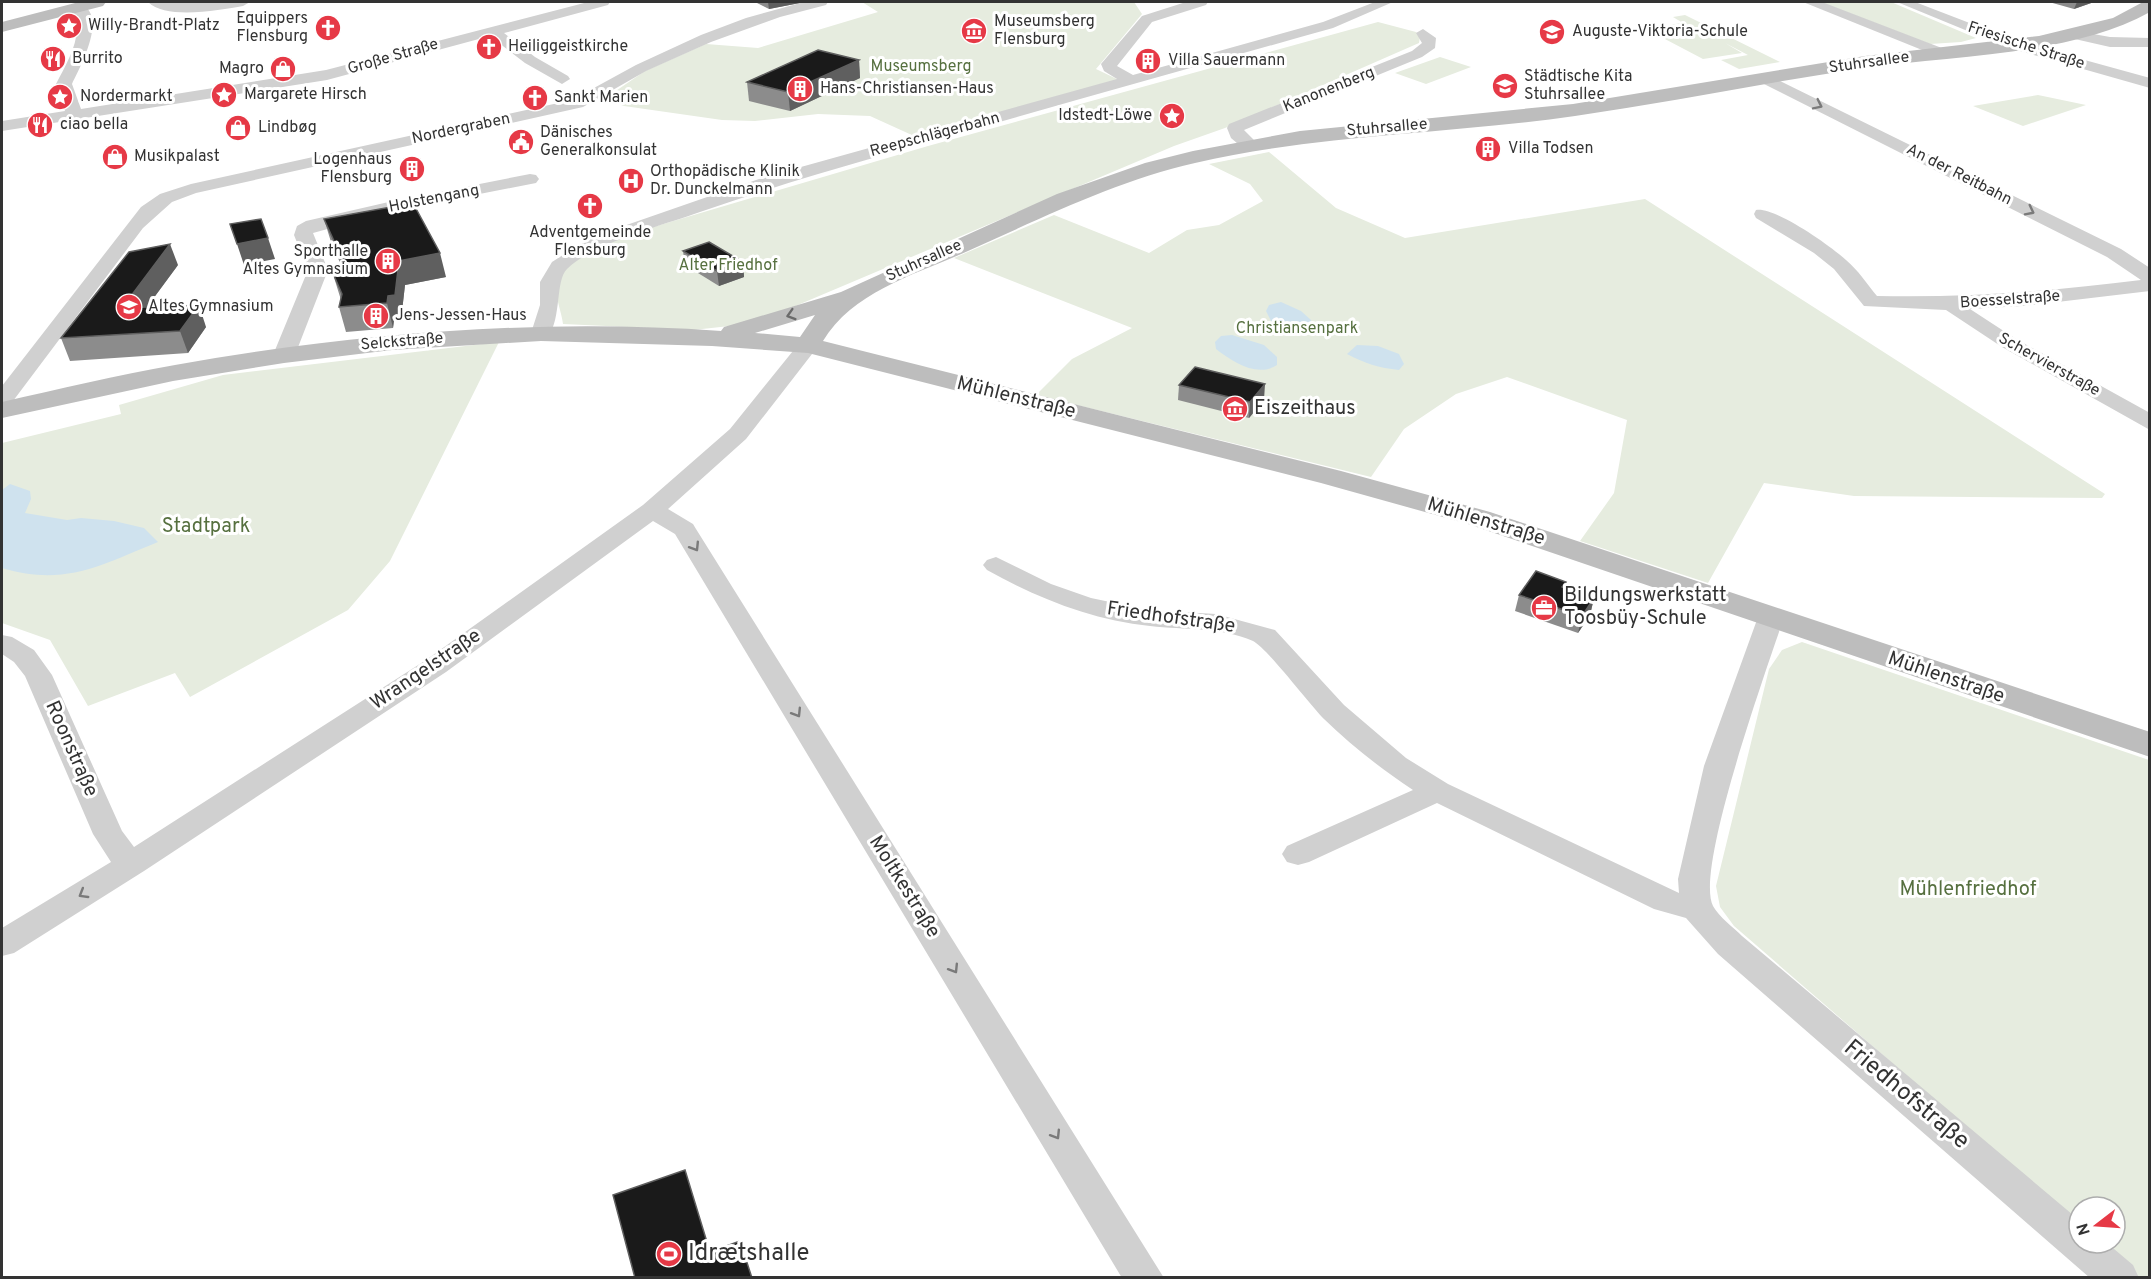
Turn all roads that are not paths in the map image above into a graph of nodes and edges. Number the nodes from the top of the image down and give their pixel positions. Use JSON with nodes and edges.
{"nodes":[{"id":1,"x":96,"y":2,"type":"edge"},
{"id":2,"x":155,"y":2,"type":"edge"},
{"id":3,"x":243,"y":2,"type":"edge"},
{"id":4,"x":603,"y":2,"type":"edge"},
{"id":5,"x":821,"y":2,"type":"edge"},
{"id":6,"x":1201,"y":2,"type":"edge"},
{"id":7,"x":1386,"y":2,"type":"edge"},
{"id":8,"x":1810,"y":2,"type":"edge"},
{"id":9,"x":1904,"y":2,"type":"edge"},
{"id":10,"x":2150,"y":5,"type":"edge"},
{"id":11,"x":76,"y":7,"type":"junction"},
{"id":12,"x":2,"y":26,"type":"edge"},
{"id":13,"x":491,"y":30,"type":"junction"},
{"id":14,"x":1423,"y":33,"type":"dead end"},
{"id":15,"x":2071,"y":34,"type":"junction"},
{"id":16,"x":2150,"y":43,"type":"edge"},
{"id":17,"x":2014,"y":45,"type":"junction"},
{"id":18,"x":1942,"y":53,"type":"junction"},
{"id":19,"x":562,"y":79,"type":"dead end"},
{"id":20,"x":1766,"y":79,"type":"junction"},
{"id":21,"x":1132,"y":81,"type":"junction"},
{"id":22,"x":2150,"y":83,"type":"edge"},
{"id":23,"x":74,"y":113,"type":"junction"},
{"id":24,"x":2,"y":126,"type":"edge"},
{"id":25,"x":1251,"y":145,"type":"junction"},
{"id":26,"x":530,"y":179,"type":"dead end"},
{"id":27,"x":1763,"y":214,"type":"dead end"},
{"id":28,"x":2150,"y":278,"type":"edge"},
{"id":29,"x":2150,"y":285,"type":"edge"},
{"id":30,"x":846,"y":298,"type":"junction"},
{"id":31,"x":1951,"y":304,"type":"junction"},
{"id":32,"x":541,"y":333,"type":"junction"},
{"id":33,"x":712,"y":338,"type":"junction"},
{"id":34,"x":808,"y":345,"type":"junction"},
{"id":35,"x":285,"y":355,"type":"junction"},
{"id":36,"x":2,"y":400,"type":"edge"},
{"id":37,"x":2,"y":410,"type":"edge"},
{"id":38,"x":2150,"y":423,"type":"edge"},
{"id":39,"x":652,"y":510,"type":"junction"},
{"id":40,"x":996,"y":565,"type":"dead end"},
{"id":41,"x":1771,"y":617,"type":"junction"},
{"id":42,"x":2,"y":643,"type":"edge"},
{"id":43,"x":2150,"y":745,"type":"edge"},
{"id":44,"x":1437,"y":791,"type":"junction"},
{"id":45,"x":1298,"y":854,"type":"dead end"},
{"id":46,"x":133,"y":864,"type":"junction"},
{"id":47,"x":1697,"y":909,"type":"junction"},
{"id":48,"x":2,"y":944,"type":"edge"},
{"id":49,"x":1144,"y":1278,"type":"edge"},
{"id":50,"x":2119,"y":1278,"type":"edge"}],
"edges":[{"from":1,"to":11,"type":"main road"},
{"from":2,"to":3,"type":"street"},
{"from":4,"to":13,"type":"street","name":"Große Straße"},
{"from":5,"to":36,"type":"street","name":"Nordergraben"},
{"from":6,"to":21,"type":"street"},
{"from":7,"to":21,"type":"street","name":"Reepschlägerbahn"},
{"from":8,"to":18,"type":"street"},
{"from":9,"to":17,"type":"street","name":"Friesische Straße"},
{"from":10,"to":15,"type":"main road","name":"Stuhrsallee"},
{"from":11,"to":12,"type":"main road"},
{"from":11,"to":23,"type":"street"},
{"from":13,"to":19,"type":"street"},
{"from":13,"to":23,"type":"street","name":"Große Straße"},
{"from":14,"to":25,"type":"street","name":"Kanonenberg"},
{"from":15,"to":16,"type":"street"},
{"from":15,"to":17,"type":"main road","name":"Stuhrsallee"},
{"from":17,"to":18,"type":"main road","name":"Stuhrsallee"},
{"from":17,"to":22,"type":"street","name":"Friesische Straße"},
{"from":18,"to":20,"type":"main road","name":"Stuhrsallee"},
{"from":20,"to":25,"type":"main road","name":"Stuhrsallee"},
{"from":20,"to":28,"type":"street","name":"An der Reitbahn","one_way":true},
{"from":21,"to":32,"type":"street","name":"Reepschlägerbahn"},
{"from":23,"to":24,"type":"street","name":"Große Straße"},
{"from":25,"to":30,"type":"main road","name":"Stuhrsallee"},
{"from":26,"to":35,"type":"street","name":"Holstengang"},
{"from":27,"to":31,"type":"street","name":"Boesselstraße"},
{"from":29,"to":31,"type":"street","name":"Boesselstraße"},
{"from":30,"to":33,"type":"main road","one_way":true},
{"from":30,"to":34,"type":"main road","name":"Stuhrsallee"},
{"from":31,"to":38,"type":"street","name":"Schervierstraße"},
{"from":32,"to":33,"type":"main road","name":"Selckstraße"},
{"from":32,"to":35,"type":"main road","name":"Selckstraße"},
{"from":33,"to":34,"type":"main road","name":"Selckstraße"},
{"from":34,"to":39,"type":"street","name":"Wrangelstraße"},
{"from":34,"to":41,"type":"main road","name":"Mühlenstraße"},
{"from":35,"to":37,"type":"main road","name":"Selckstraße"},
{"from":39,"to":46,"type":"street","name":"Wrangelstraße"},
{"from":39,"to":49,"type":"street","name":"Moltkestraße","one_way":true},
{"from":40,"to":44,"type":"street","name":"Friedhofstraße"},
{"from":41,"to":43,"type":"main road","name":"Mühlenstraße"},
{"from":41,"to":47,"type":"street"},
{"from":42,"to":46,"type":"street","name":"Roonstraße"},
{"from":44,"to":45,"type":"street"},
{"from":44,"to":47,"type":"street","name":"Friedhofstraße"},
{"from":46,"to":48,"type":"street","name":"Wrangelstraße","one_way":true},
{"from":47,"to":50,"type":"street","name":"Friedhofstraße"}]}
